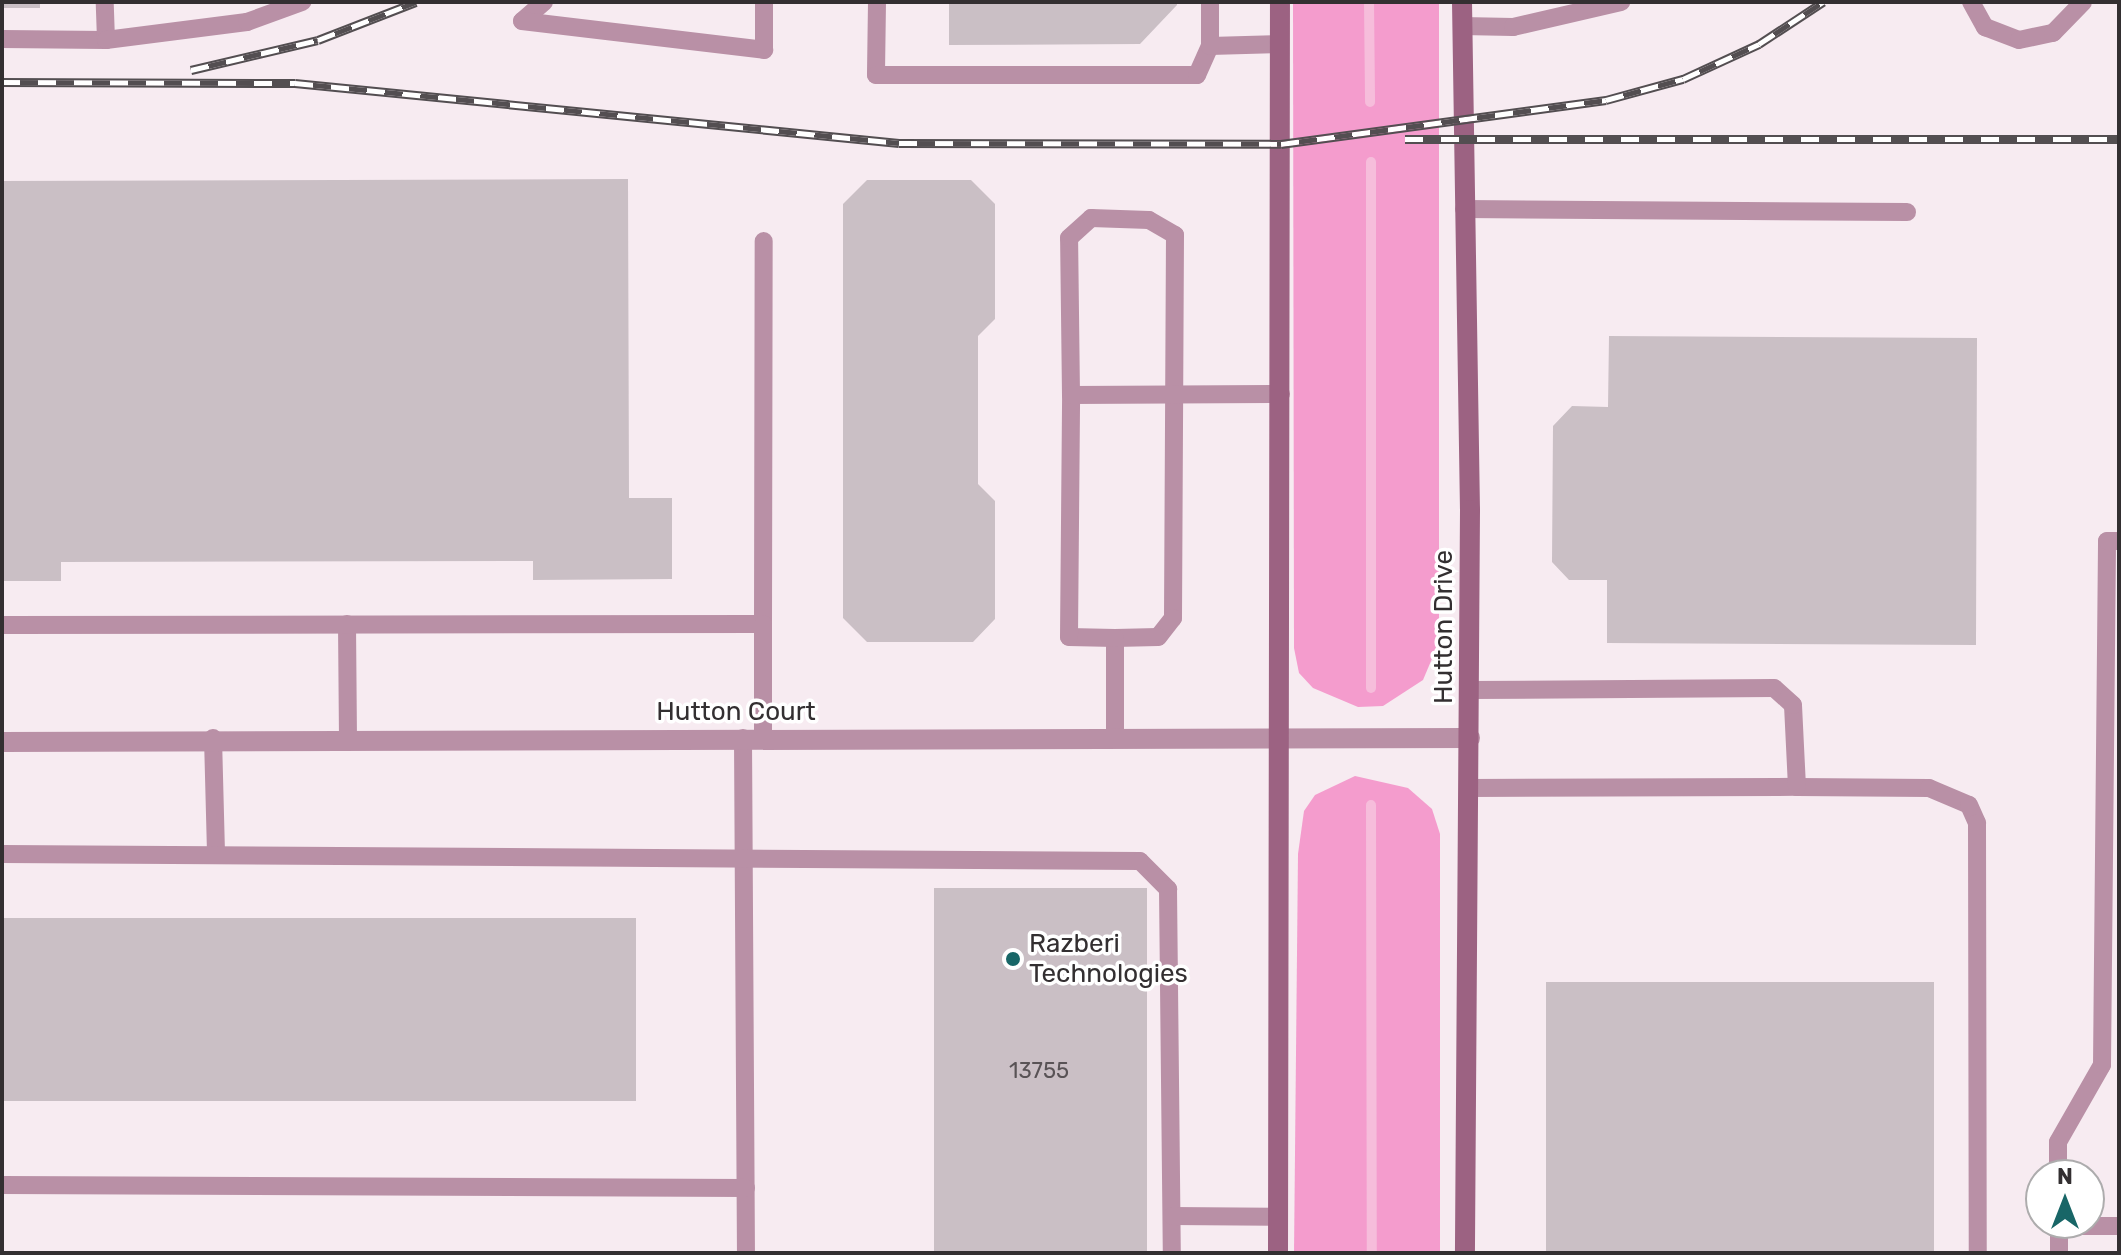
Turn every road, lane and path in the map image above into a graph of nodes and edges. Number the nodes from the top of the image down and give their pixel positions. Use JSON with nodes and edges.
{"nodes":[{"id":1,"x":105,"y":2,"type":"edge"},
{"id":2,"x":302,"y":2,"type":"edge"},
{"id":3,"x":544,"y":2,"type":"edge"},
{"id":4,"x":764,"y":2,"type":"edge"},
{"id":5,"x":877,"y":2,"type":"edge"},
{"id":6,"x":1210,"y":2,"type":"edge"},
{"id":7,"x":1280,"y":2,"type":"edge"},
{"id":8,"x":1462,"y":2,"type":"edge"},
{"id":9,"x":1621,"y":2,"type":"edge"},
{"id":10,"x":1971,"y":2,"type":"edge"},
{"id":11,"x":2083,"y":2,"type":"edge"},
{"id":12,"x":1462,"y":26,"type":"junction"},
{"id":13,"x":2,"y":39,"type":"edge"},
{"id":14,"x":106,"y":40,"type":"junction"},
{"id":15,"x":1280,"y":44,"type":"junction"},
{"id":16,"x":1210,"y":46,"type":"junction"},
{"id":17,"x":1464,"y":209,"type":"junction"},
{"id":18,"x":1907,"y":212,"type":"dead end"},
{"id":19,"x":764,"y":241,"type":"dead end"},
{"id":20,"x":1281,"y":394,"type":"junction"},
{"id":21,"x":1071,"y":395,"type":"junction"},
{"id":22,"x":1177,"y":395,"type":"junction"},
{"id":23,"x":2119,"y":541,"type":"edge"},
{"id":24,"x":347,"y":624,"type":"junction"},
{"id":25,"x":763,"y":624,"type":"junction"},
{"id":26,"x":2,"y":625,"type":"edge"},
{"id":27,"x":1115,"y":638,"type":"junction"},
{"id":28,"x":1470,"y":690,"type":"junction"},
{"id":29,"x":213,"y":738,"type":"junction"},
{"id":30,"x":348,"y":738,"type":"junction"},
{"id":31,"x":753,"y":738,"type":"junction"},
{"id":32,"x":1115,"y":738,"type":"junction"},
{"id":33,"x":1281,"y":738,"type":"junction"},
{"id":34,"x":1470,"y":738,"type":"junction"},
{"id":35,"x":2,"y":742,"type":"edge"},
{"id":36,"x":1797,"y":787,"type":"junction"},
{"id":37,"x":1469,"y":788,"type":"junction"},
{"id":38,"x":2,"y":854,"type":"edge"},
{"id":39,"x":216,"y":854,"type":"junction"},
{"id":40,"x":743,"y":856,"type":"junction"},
{"id":41,"x":2058,"y":1159,"type":"edge"},
{"id":42,"x":2,"y":1185,"type":"edge"},
{"id":43,"x":746,"y":1188,"type":"junction"},
{"id":44,"x":1172,"y":1216,"type":"junction"},
{"id":45,"x":1278,"y":1217,"type":"junction"},
{"id":46,"x":746,"y":1253,"type":"edge"},
{"id":47,"x":1172,"y":1253,"type":"edge"},
{"id":48,"x":1278,"y":1253,"type":"edge"},
{"id":49,"x":1465,"y":1253,"type":"edge"},
{"id":50,"x":1978,"y":1253,"type":"edge"}],
"edges":[{"from":1,"to":14,"type":"lane"},
{"from":2,"to":14,"type":"lane"},
{"from":3,"to":4,"type":"lane"},
{"from":5,"to":16,"type":"lane"},
{"from":6,"to":16,"type":"lane"},
{"from":7,"to":15,"type":"street"},
{"from":8,"to":12,"type":"street","name":"Hutton Drive"},
{"from":9,"to":12,"type":"lane"},
{"from":10,"to":11,"type":"lane"},
{"from":12,"to":17,"type":"street","name":"Hutton Drive"},
{"from":13,"to":14,"type":"lane"},
{"from":15,"to":16,"type":"lane"},
{"from":15,"to":20,"type":"street"},
{"from":17,"to":18,"type":"lane"},
{"from":17,"to":28,"type":"street","name":"Hutton Drive"},
{"from":19,"to":25,"type":"lane"},
{"from":20,"to":22,"type":"lane"},
{"from":20,"to":33,"type":"street"},
{"from":21,"to":22,"type":"lane"},
{"from":21,"to":22,"type":"lane"},
{"from":21,"to":27,"type":"lane"},
{"from":22,"to":27,"type":"lane"},
{"from":23,"to":41,"type":"lane"},
{"from":24,"to":25,"type":"lane"},
{"from":24,"to":26,"type":"lane"},
{"from":24,"to":30,"type":"lane"},
{"from":25,"to":31,"type":"lane"},
{"from":27,"to":32,"type":"lane"},
{"from":28,"to":34,"type":"street","name":"Hutton Drive"},
{"from":28,"to":36,"type":"lane"},
{"from":29,"to":30,"type":"street","name":"Hutton Court"},
{"from":29,"to":35,"type":"street","name":"Hutton Court"},
{"from":29,"to":39,"type":"lane"},
{"from":30,"to":31,"type":"street","name":"Hutton Court"},
{"from":31,"to":32,"type":"street","name":"Hutton Court"},
{"from":31,"to":40,"type":"lane"},
{"from":32,"to":33,"type":"street","name":"Hutton Court"},
{"from":33,"to":34,"type":"street","name":"Hutton Court"},
{"from":33,"to":45,"type":"street"},
{"from":34,"to":37,"type":"street","name":"Hutton Drive"},
{"from":36,"to":37,"type":"lane"},
{"from":36,"to":50,"type":"lane"},
{"from":37,"to":49,"type":"street","name":"Hutton Drive"},
{"from":38,"to":39,"type":"lane"},
{"from":39,"to":40,"type":"lane"},
{"from":40,"to":43,"type":"lane"},
{"from":40,"to":44,"type":"lane"},
{"from":42,"to":43,"type":"lane"},
{"from":43,"to":46,"type":"lane"},
{"from":44,"to":45,"type":"lane"},
{"from":44,"to":47,"type":"lane"},
{"from":45,"to":48,"type":"street"}]}
